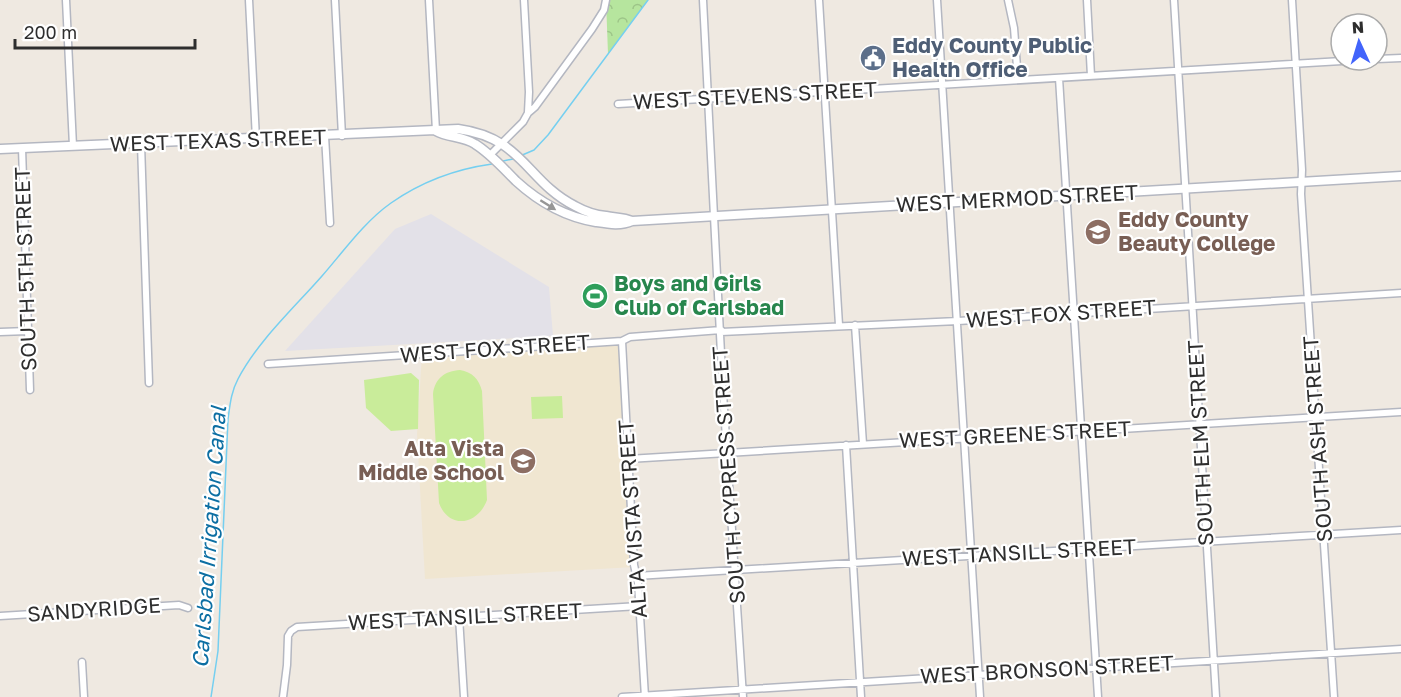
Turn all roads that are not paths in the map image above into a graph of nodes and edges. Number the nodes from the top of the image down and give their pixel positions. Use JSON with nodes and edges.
{"nodes":[{"id":1,"x":66,"y":0,"type":"edge"},
{"id":2,"x":249,"y":0,"type":"edge"},
{"id":3,"x":335,"y":0,"type":"edge"},
{"id":4,"x":429,"y":0,"type":"edge"},
{"id":5,"x":524,"y":0,"type":"edge"},
{"id":6,"x":606,"y":0,"type":"edge"},
{"id":7,"x":703,"y":0,"type":"edge"},
{"id":8,"x":819,"y":0,"type":"edge"},
{"id":9,"x":937,"y":0,"type":"edge"},
{"id":10,"x":1008,"y":0,"type":"edge"},
{"id":11,"x":1087,"y":0,"type":"edge"},
{"id":12,"x":1174,"y":0,"type":"edge"},
{"id":13,"x":1292,"y":0,"type":"edge"},
{"id":14,"x":1329,"y":62,"type":"edge"},
{"id":15,"x":1295,"y":64,"type":"junction"},
{"id":16,"x":1178,"y":70,"type":"junction"},
{"id":17,"x":1090,"y":76,"type":"junction"},
{"id":18,"x":1059,"y":78,"type":"junction"},
{"id":19,"x":1018,"y":80,"type":"junction"},
{"id":20,"x":942,"y":86,"type":"junction"},
{"id":21,"x":825,"y":91,"type":"junction"},
{"id":22,"x":709,"y":99,"type":"junction"},
{"id":23,"x":618,"y":104,"type":"dead end"},
{"id":24,"x":528,"y":113,"type":"junction"},
{"id":25,"x":436,"y":131,"type":"junction"},
{"id":26,"x":325,"y":136,"type":"junction"},
{"id":27,"x":342,"y":136,"type":"junction"},
{"id":28,"x":256,"y":139,"type":"junction"},
{"id":29,"x":141,"y":144,"type":"junction"},
{"id":30,"x":505,"y":145,"type":"junction"},
{"id":31,"x":73,"y":146,"type":"junction"},
{"id":32,"x":22,"y":148,"type":"junction"},
{"id":33,"x":0,"y":149,"type":"edge"},
{"id":34,"x":490,"y":155,"type":"junction"},
{"id":35,"x":1401,"y":176,"type":"edge"},
{"id":36,"x":1301,"y":182,"type":"junction"},
{"id":37,"x":1185,"y":189,"type":"junction"},
{"id":38,"x":1067,"y":196,"type":"junction"},
{"id":39,"x":950,"y":202,"type":"junction"},
{"id":40,"x":831,"y":210,"type":"junction"},
{"id":41,"x":714,"y":217,"type":"junction"},
{"id":42,"x":632,"y":221,"type":"junction"},
{"id":43,"x":330,"y":223,"type":"dead end"},
{"id":44,"x":1401,"y":293,"type":"edge"},
{"id":45,"x":1308,"y":299,"type":"junction"},
{"id":46,"x":1193,"y":306,"type":"junction"},
{"id":47,"x":1074,"y":313,"type":"junction"},
{"id":48,"x":958,"y":321,"type":"junction"},
{"id":49,"x":839,"y":325,"type":"junction"},
{"id":50,"x":855,"y":326,"type":"junction"},
{"id":51,"x":28,"y":331,"type":"junction"},
{"id":52,"x":721,"y":331,"type":"junction"},
{"id":53,"x":0,"y":332,"type":"edge"},
{"id":54,"x":622,"y":341,"type":"junction"},
{"id":55,"x":268,"y":364,"type":"dead end"},
{"id":56,"x":149,"y":382,"type":"dead end"},
{"id":57,"x":30,"y":390,"type":"dead end"},
{"id":58,"x":1401,"y":412,"type":"edge"},
{"id":59,"x":1317,"y":417,"type":"junction"},
{"id":60,"x":1200,"y":424,"type":"junction"},
{"id":61,"x":1082,"y":431,"type":"junction"},
{"id":62,"x":964,"y":438,"type":"junction"},
{"id":63,"x":863,"y":444,"type":"junction"},
{"id":64,"x":846,"y":445,"type":"junction"},
{"id":65,"x":727,"y":453,"type":"junction"},
{"id":66,"x":628,"y":459,"type":"junction"},
{"id":67,"x":1401,"y":530,"type":"edge"},
{"id":68,"x":1324,"y":535,"type":"junction"},
{"id":69,"x":1207,"y":542,"type":"junction"},
{"id":70,"x":1089,"y":549,"type":"junction"},
{"id":71,"x":970,"y":556,"type":"junction"},
{"id":72,"x":853,"y":563,"type":"junction"},
{"id":73,"x":735,"y":570,"type":"junction"},
{"id":74,"x":636,"y":576,"type":"junction"},
{"id":75,"x":639,"y":606,"type":"junction"},
{"id":76,"x":188,"y":608,"type":"dead end"},
{"id":77,"x":0,"y":616,"type":"edge"},
{"id":78,"x":459,"y":618,"type":"junction"},
{"id":79,"x":1401,"y":649,"type":"edge"},
{"id":80,"x":1331,"y":653,"type":"junction"},
{"id":81,"x":1214,"y":660,"type":"junction"},
{"id":82,"x":82,"y":662,"type":"dead end"},
{"id":83,"x":1097,"y":667,"type":"junction"},
{"id":84,"x":978,"y":675,"type":"junction"},
{"id":85,"x":860,"y":681,"type":"junction"},
{"id":86,"x":742,"y":688,"type":"junction"},
{"id":87,"x":645,"y":696,"type":"edge"},
{"id":88,"x":84,"y":697,"type":"edge"},
{"id":89,"x":283,"y":697,"type":"edge"},
{"id":90,"x":464,"y":697,"type":"edge"},
{"id":91,"x":622,"y":697,"type":"edge"},
{"id":92,"x":743,"y":697,"type":"edge"},
{"id":93,"x":861,"y":697,"type":"edge"},
{"id":94,"x":980,"y":697,"type":"edge"},
{"id":95,"x":1098,"y":697,"type":"edge"},
{"id":96,"x":1216,"y":697,"type":"edge"},
{"id":97,"x":1334,"y":697,"type":"edge"}],
"edges":[{"from":1,"to":31,"type":"street"},
{"from":2,"to":28,"type":"street"},
{"from":3,"to":27,"type":"street"},
{"from":4,"to":25,"type":"street"},
{"from":5,"to":24,"type":"street"},
{"from":6,"to":24,"type":"street"},
{"from":7,"to":22,"type":"street","name":"SOUTH CYPRESS STREET"},
{"from":8,"to":21,"type":"street"},
{"from":9,"to":20,"type":"street"},
{"from":10,"to":19,"type":"street"},
{"from":11,"to":17,"type":"street"},
{"from":12,"to":16,"type":"street","name":"SOUTH ELM STREET"},
{"from":13,"to":15,"type":"street","name":"SOUTH ASH STREET"},
{"from":14,"to":15,"type":"street","name":"WEST STEVENS STREET"},
{"from":15,"to":16,"type":"street","name":"WEST STEVENS STREET"},
{"from":15,"to":36,"type":"street","name":"SOUTH ASH STREET"},
{"from":16,"to":17,"type":"street","name":"WEST STEVENS STREET"},
{"from":16,"to":37,"type":"street","name":"SOUTH ELM STREET"},
{"from":17,"to":18,"type":"street","name":"WEST STEVENS STREET"},
{"from":18,"to":19,"type":"street","name":"WEST STEVENS STREET"},
{"from":18,"to":38,"type":"street"},
{"from":19,"to":20,"type":"street","name":"WEST STEVENS STREET"},
{"from":20,"to":21,"type":"street","name":"WEST STEVENS STREET"},
{"from":20,"to":39,"type":"street"},
{"from":21,"to":22,"type":"street","name":"WEST STEVENS STREET"},
{"from":21,"to":40,"type":"street"},
{"from":22,"to":23,"type":"street","name":"WEST STEVENS STREET"},
{"from":22,"to":41,"type":"street","name":"SOUTH CYPRESS STREET"},
{"from":24,"to":30,"type":"street"},
{"from":25,"to":27,"type":"street","name":"WEST TEXAS STREET"},
{"from":25,"to":30,"type":"street","name":"WEST TEXAS STREET"},
{"from":25,"to":34,"type":"street","name":"WEST TEXAS STREET"},
{"from":26,"to":27,"type":"street","name":"WEST TEXAS STREET"},
{"from":26,"to":28,"type":"street","name":"WEST TEXAS STREET"},
{"from":26,"to":43,"type":"street"},
{"from":28,"to":29,"type":"street","name":"WEST TEXAS STREET"},
{"from":29,"to":31,"type":"street","name":"WEST TEXAS STREET"},
{"from":29,"to":56,"type":"street"},
{"from":30,"to":34,"type":"street"},
{"from":30,"to":42,"type":"street","name":"WEST TEXAS STREET"},
{"from":31,"to":32,"type":"street","name":"WEST TEXAS STREET"},
{"from":32,"to":33,"type":"street","name":"WEST TEXAS STREET"},
{"from":32,"to":51,"type":"street","name":"SOUTH 5TH STREET"},
{"from":34,"to":42,"type":"street","name":"WEST TEXAS STREET","one_way":true},
{"from":35,"to":36,"type":"street","name":"WEST MERMOD STREET"},
{"from":36,"to":37,"type":"street","name":"WEST MERMOD STREET"},
{"from":36,"to":45,"type":"street","name":"SOUTH ASH STREET"},
{"from":37,"to":38,"type":"street","name":"WEST MERMOD STREET"},
{"from":37,"to":46,"type":"street","name":"SOUTH ELM STREET"},
{"from":38,"to":39,"type":"street","name":"WEST MERMOD STREET"},
{"from":38,"to":47,"type":"street"},
{"from":39,"to":40,"type":"street","name":"WEST MERMOD STREET"},
{"from":39,"to":48,"type":"street"},
{"from":40,"to":41,"type":"street","name":"WEST MERMOD STREET"},
{"from":40,"to":49,"type":"street"},
{"from":41,"to":42,"type":"street","name":"WEST MERMOD STREET"},
{"from":41,"to":52,"type":"street","name":"SOUTH CYPRESS STREET"},
{"from":44,"to":45,"type":"street","name":"WEST FOX STREET"},
{"from":45,"to":46,"type":"street","name":"WEST FOX STREET"},
{"from":45,"to":59,"type":"street","name":"SOUTH ASH STREET"},
{"from":46,"to":47,"type":"street","name":"WEST FOX STREET"},
{"from":46,"to":60,"type":"street","name":"SOUTH ELM STREET"},
{"from":47,"to":48,"type":"street","name":"WEST FOX STREET"},
{"from":47,"to":61,"type":"street"},
{"from":48,"to":50,"type":"street","name":"WEST FOX STREET"},
{"from":48,"to":62,"type":"street"},
{"from":49,"to":50,"type":"street","name":"WEST FOX STREET"},
{"from":49,"to":52,"type":"street","name":"WEST FOX STREET"},
{"from":50,"to":63,"type":"street"},
{"from":51,"to":53,"type":"street"},
{"from":51,"to":57,"type":"street","name":"SOUTH 5TH STREET"},
{"from":52,"to":54,"type":"street","name":"WEST FOX STREET"},
{"from":52,"to":65,"type":"street","name":"SOUTH CYPRESS STREET"},
{"from":54,"to":55,"type":"street","name":"WEST FOX STREET"},
{"from":54,"to":66,"type":"street","name":"ALTA VISTA STREET"},
{"from":58,"to":59,"type":"street","name":"WEST GREENE STREET"},
{"from":59,"to":60,"type":"street","name":"WEST GREENE STREET"},
{"from":59,"to":68,"type":"street","name":"SOUTH ASH STREET"},
{"from":60,"to":61,"type":"street","name":"WEST GREENE STREET"},
{"from":60,"to":69,"type":"street","name":"SOUTH ELM STREET"},
{"from":61,"to":62,"type":"street","name":"WEST GREENE STREET"},
{"from":61,"to":70,"type":"street"},
{"from":62,"to":63,"type":"street","name":"WEST GREENE STREET"},
{"from":62,"to":71,"type":"street"},
{"from":63,"to":64,"type":"street","name":"WEST GREENE STREET"},
{"from":64,"to":65,"type":"street","name":"WEST GREENE STREET"},
{"from":64,"to":72,"type":"street"},
{"from":65,"to":66,"type":"street","name":"WEST GREENE STREET"},
{"from":65,"to":73,"type":"street","name":"SOUTH CYPRESS STREET"},
{"from":66,"to":74,"type":"street","name":"ALTA VISTA STREET"},
{"from":67,"to":68,"type":"street","name":"WEST TANSILL STREET"},
{"from":68,"to":69,"type":"street","name":"WEST TANSILL STREET"},
{"from":68,"to":80,"type":"street","name":"SOUTH ASH STREET"},
{"from":69,"to":70,"type":"street","name":"WEST TANSILL STREET"},
{"from":69,"to":81,"type":"street","name":"SOUTH ELM STREET"},
{"from":70,"to":71,"type":"street","name":"WEST TANSILL STREET"},
{"from":70,"to":83,"type":"street"},
{"from":71,"to":72,"type":"street","name":"WEST TANSILL STREET"},
{"from":71,"to":84,"type":"street"},
{"from":72,"to":73,"type":"street","name":"WEST TANSILL STREET"},
{"from":72,"to":85,"type":"street"},
{"from":73,"to":74,"type":"street","name":"WEST TANSILL STREET"},
{"from":73,"to":86,"type":"street","name":"SOUTH CYPRESS STREET"},
{"from":74,"to":75,"type":"street","name":"ALTA VISTA STREET"},
{"from":75,"to":78,"type":"street","name":"WEST TANSILL STREET"},
{"from":75,"to":87,"type":"street","name":"ALTA VISTA STREET"},
{"from":76,"to":77,"type":"street","name":"SANDYRIDGE"},
{"from":78,"to":89,"type":"street","name":"WEST TANSILL STREET"},
{"from":78,"to":90,"type":"street"},
{"from":79,"to":80,"type":"street","name":"WEST BRONSON STREET"},
{"from":80,"to":81,"type":"street","name":"WEST BRONSON STREET"},
{"from":80,"to":97,"type":"street","name":"SOUTH ASH STREET"},
{"from":81,"to":83,"type":"street","name":"WEST BRONSON STREET"},
{"from":81,"to":96,"type":"street","name":"SOUTH ELM STREET"},
{"from":82,"to":88,"type":"street"},
{"from":83,"to":84,"type":"street","name":"WEST BRONSON STREET"},
{"from":83,"to":95,"type":"street"},
{"from":84,"to":85,"type":"street","name":"WEST BRONSON STREET"},
{"from":84,"to":94,"type":"street"},
{"from":85,"to":86,"type":"street","name":"WEST BRONSON STREET"},
{"from":85,"to":93,"type":"street"},
{"from":86,"to":87,"type":"street","name":"WEST BRONSON STREET"},
{"from":86,"to":92,"type":"street","name":"SOUTH CYPRESS STREET"},
{"from":87,"to":91,"type":"street","name":"WEST BRONSON STREET"}]}
